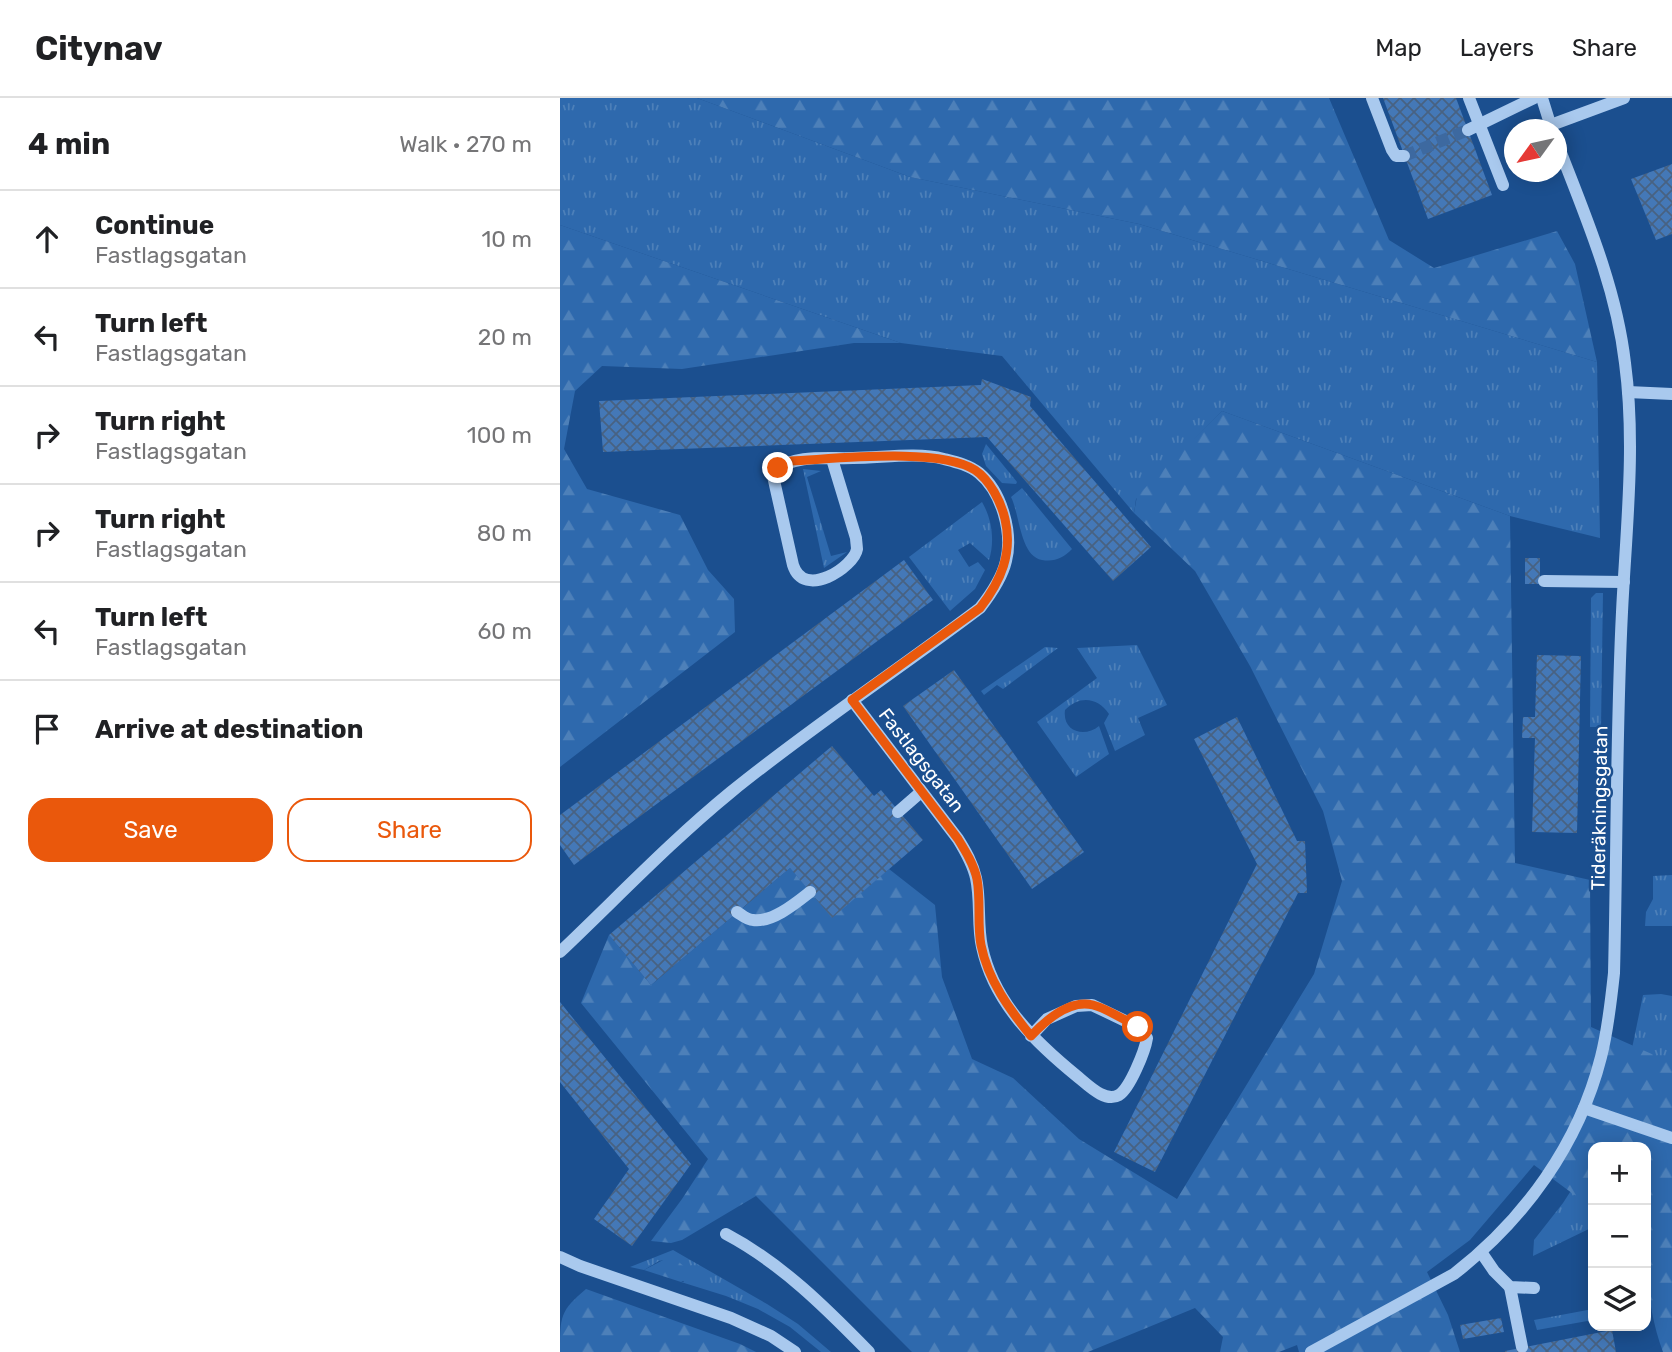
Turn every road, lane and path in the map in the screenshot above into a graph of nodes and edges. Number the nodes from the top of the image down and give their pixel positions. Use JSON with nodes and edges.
{"nodes":[{"id":1,"x":1372,"y":98,"type":"edge"},
{"id":2,"x":1469,"y":98,"type":"edge"},
{"id":3,"x":1534,"y":98,"type":"edge"},
{"id":4,"x":1542,"y":98,"type":"edge"},
{"id":5,"x":1624,"y":98,"type":"edge"},
{"id":6,"x":1549,"y":119,"type":"edge"},
{"id":7,"x":1567,"y":121,"type":"edge"},
{"id":8,"x":1474,"y":127,"type":"junction"},
{"id":9,"x":1404,"y":156,"type":"dead end"},
{"id":10,"x":1567,"y":169,"type":"edge"},
{"id":11,"x":1503,"y":185,"type":"dead end"},
{"id":12,"x":1628,"y":392,"type":"junction"},
{"id":13,"x":1672,"y":394,"type":"edge"},
{"id":14,"x":832,"y":459,"type":"junction"},
{"id":15,"x":1544,"y":581,"type":"dead end"},
{"id":16,"x":1624,"y":582,"type":"junction"},
{"id":17,"x":852,"y":700,"type":"junction"},
{"id":18,"x":921,"y":792,"type":"junction"},
{"id":19,"x":898,"y":812,"type":"dead end"},
{"id":20,"x":810,"y":892,"type":"dead end"},
{"id":21,"x":737,"y":912,"type":"dead end"},
{"id":22,"x":560,"y":952,"type":"edge"},
{"id":23,"x":1031,"y":1036,"type":"junction"},
{"id":24,"x":1584,"y":1108,"type":"junction"},
{"id":25,"x":1672,"y":1138,"type":"edge"},
{"id":26,"x":726,"y":1234,"type":"dead end"},
{"id":27,"x":1480,"y":1252,"type":"junction"},
{"id":28,"x":560,"y":1257,"type":"edge"},
{"id":29,"x":1510,"y":1287,"type":"junction"},
{"id":30,"x":1534,"y":1288,"type":"dead end"},
{"id":31,"x":1522,"y":1347,"type":"dead end"},
{"id":32,"x":795,"y":1352,"type":"edge"},
{"id":33,"x":869,"y":1352,"type":"edge"},
{"id":34,"x":1311,"y":1352,"type":"edge"}],
"edges":[{"from":1,"to":9,"type":"street"},
{"from":2,"to":8,"type":"street"},
{"from":3,"to":8,"type":"street"},
{"from":4,"to":6,"type":"street"},
{"from":5,"to":7,"type":"street"},
{"from":8,"to":11,"type":"street"},
{"from":10,"to":12,"type":"street","name":"Tideräkningsgatan"},
{"from":12,"to":13,"type":"street"},
{"from":12,"to":16,"type":"street","name":"Tideräkningsgatan"},
{"from":14,"to":14,"type":"street","name":"Fastlagsgatan"},
{"from":14,"to":17,"type":"street","name":"Fastlagsgatan"},
{"from":15,"to":16,"type":"street"},
{"from":16,"to":24,"type":"street","name":"Tideräkningsgatan"},
{"from":17,"to":18,"type":"street","name":"Fastlagsgatan"},
{"from":17,"to":22,"type":"street","name":"Fastlagsgatan"},
{"from":18,"to":19,"type":"street"},
{"from":18,"to":23,"type":"street","name":"Fastlagsgatan"},
{"from":20,"to":21,"type":"street"},
{"from":23,"to":23,"type":"street","name":"Fastlagsgatan"},
{"from":24,"to":25,"type":"street"},
{"from":24,"to":27,"type":"street","name":"Tideräkningsgatan"},
{"from":26,"to":33,"type":"street"},
{"from":27,"to":29,"type":"street"},
{"from":27,"to":34,"type":"street","name":"Tideräkningsgatan"},
{"from":28,"to":32,"type":"street"},
{"from":29,"to":30,"type":"street"},
{"from":29,"to":31,"type":"street"}]}
